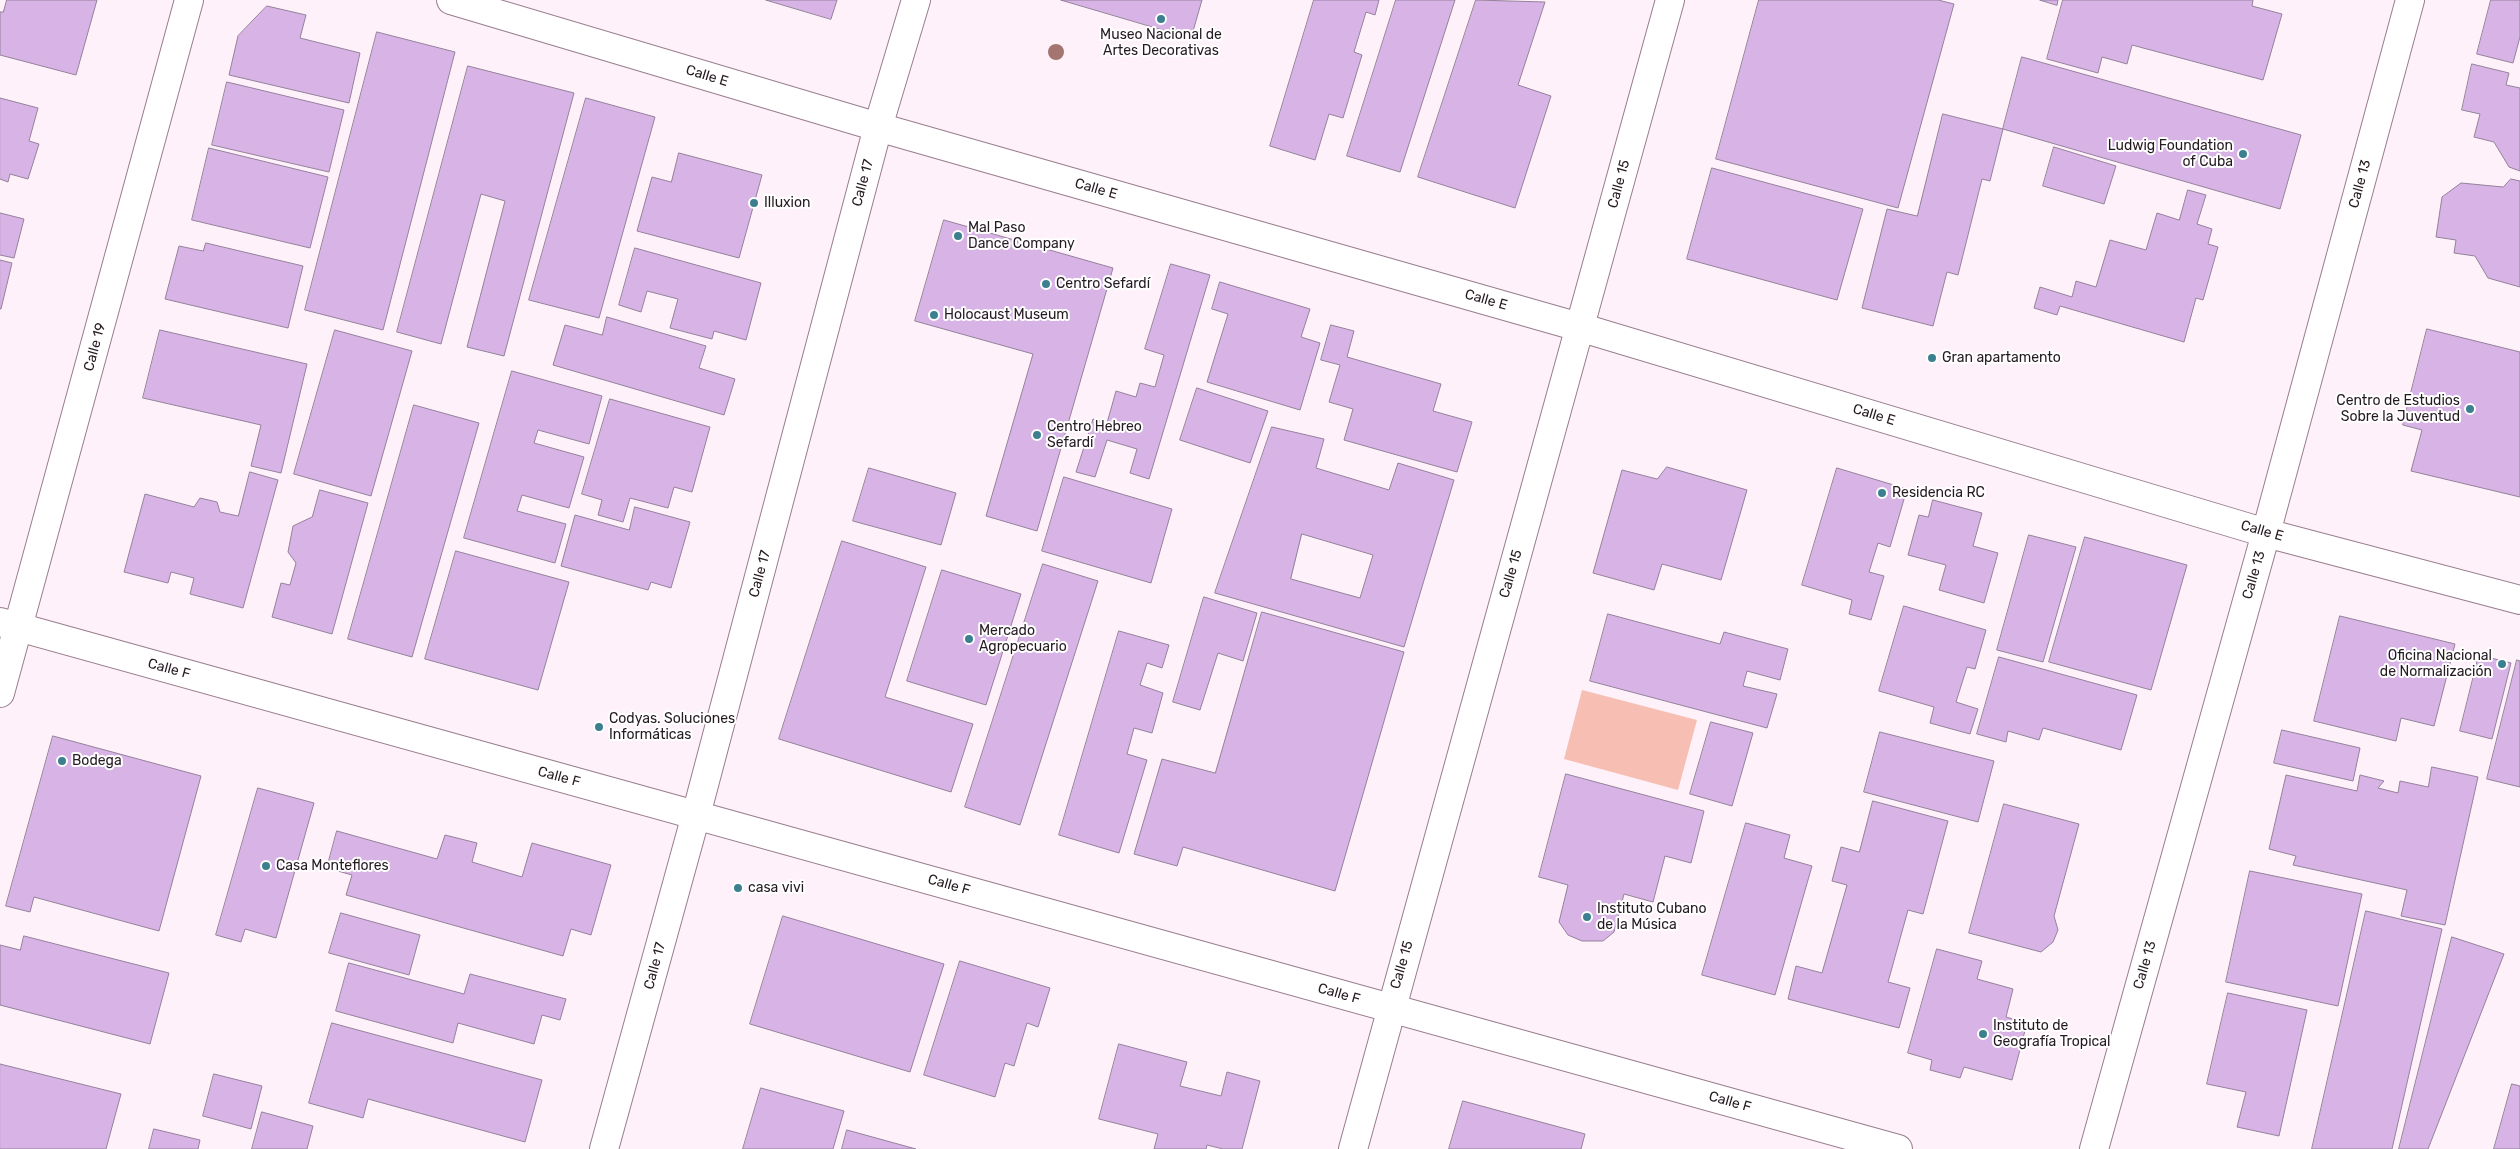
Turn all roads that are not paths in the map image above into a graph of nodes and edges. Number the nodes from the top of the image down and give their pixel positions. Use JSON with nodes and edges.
{"nodes":[{"id":1,"x":190,"y":0,"type":"edge"},
{"id":2,"x":451,"y":0,"type":"edge"},
{"id":3,"x":916,"y":0,"type":"edge"},
{"id":4,"x":1670,"y":0,"type":"edge"},
{"id":5,"x":2410,"y":0,"type":"edge"},
{"id":6,"x":878,"y":127,"type":"junction"},
{"id":7,"x":1579,"y":327,"type":"junction"},
{"id":8,"x":2266,"y":533,"type":"junction"},
{"id":9,"x":2520,"y":600,"type":"edge"},
{"id":10,"x":9,"y":625,"type":"edge"},
{"id":11,"x":0,"y":693,"type":"edge"},
{"id":12,"x":696,"y":815,"type":"junction"},
{"id":13,"x":1390,"y":1008,"type":"junction"},
{"id":14,"x":604,"y":1149,"type":"edge"},
{"id":15,"x":1353,"y":1149,"type":"edge"},
{"id":16,"x":1898,"y":1149,"type":"edge"},
{"id":17,"x":2094,"y":1149,"type":"edge"}],
"edges":[{"from":1,"to":10,"type":"street","name":"Calle 19"},
{"from":2,"to":6,"type":"street","name":"Calle E"},
{"from":3,"to":6,"type":"street","name":"Calle 17"},
{"from":4,"to":7,"type":"street","name":"Calle 15"},
{"from":5,"to":8,"type":"street","name":"Calle 13"},
{"from":6,"to":7,"type":"street","name":"Calle E"},
{"from":6,"to":12,"type":"street","name":"Calle 17"},
{"from":7,"to":8,"type":"street","name":"Calle E"},
{"from":7,"to":13,"type":"street","name":"Calle 15"},
{"from":8,"to":9,"type":"street","name":"Calle E"},
{"from":8,"to":17,"type":"street","name":"Calle 13"},
{"from":10,"to":11,"type":"street","name":"Calle 19"},
{"from":10,"to":12,"type":"street","name":"Calle F"},
{"from":12,"to":13,"type":"street","name":"Calle F"},
{"from":12,"to":14,"type":"street","name":"Calle 17"},
{"from":13,"to":15,"type":"street","name":"Calle 15"},
{"from":13,"to":16,"type":"street","name":"Calle F"}]}
